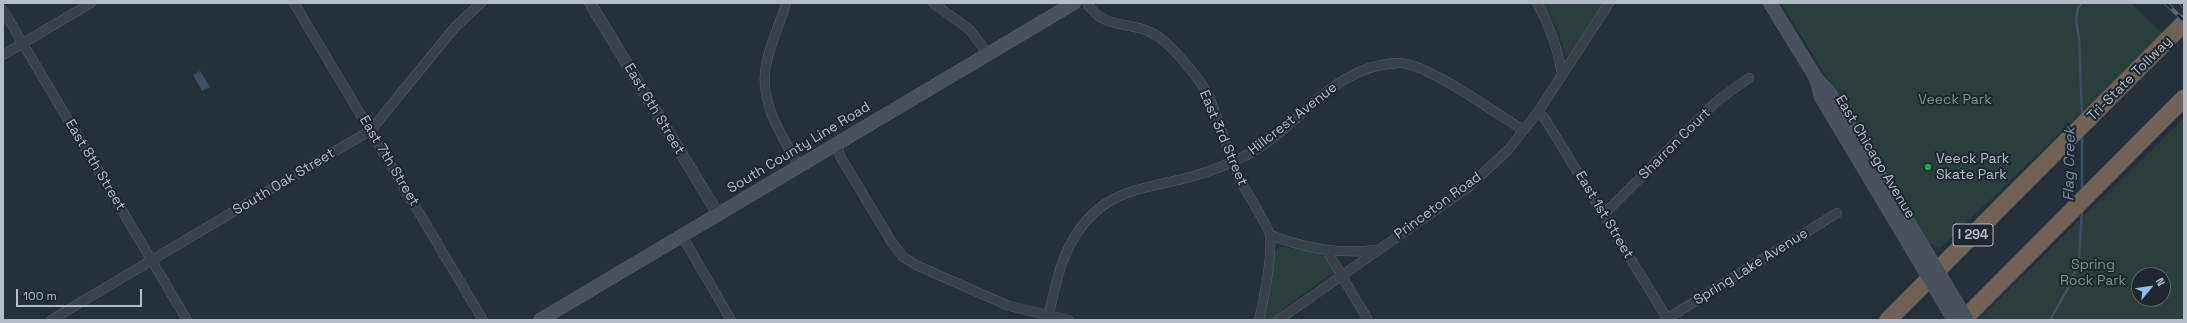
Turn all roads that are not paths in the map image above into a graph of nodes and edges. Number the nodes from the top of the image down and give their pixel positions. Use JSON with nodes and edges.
{"nodes":[{"id":1,"x":91,"y":3,"type":"edge"},
{"id":2,"x":294,"y":3,"type":"edge"},
{"id":3,"x":481,"y":3,"type":"edge"},
{"id":4,"x":590,"y":3,"type":"edge"},
{"id":5,"x":786,"y":3,"type":"edge"},
{"id":6,"x":933,"y":3,"type":"edge"},
{"id":7,"x":1074,"y":3,"type":"edge"},
{"id":8,"x":1087,"y":3,"type":"edge"},
{"id":9,"x":1537,"y":3,"type":"edge"},
{"id":10,"x":1609,"y":3,"type":"edge"},
{"id":11,"x":1770,"y":3,"type":"edge"},
{"id":12,"x":3,"y":10,"type":"edge"},
{"id":13,"x":2184,"y":23,"type":"edge"},
{"id":14,"x":23,"y":43,"type":"junction"},
{"id":15,"x":988,"y":54,"type":"junction"},
{"id":16,"x":3,"y":55,"type":"edge"},
{"id":17,"x":1562,"y":74,"type":"junction"},
{"id":18,"x":1749,"y":78,"type":"dead end"},
{"id":19,"x":2184,"y":98,"type":"edge"},
{"id":20,"x":1538,"y":112,"type":"junction"},
{"id":21,"x":371,"y":130,"type":"junction"},
{"id":22,"x":1523,"y":130,"type":"junction"},
{"id":23,"x":837,"y":144,"type":"junction"},
{"id":24,"x":1232,"y":162,"type":"junction"},
{"id":25,"x":799,"y":166,"type":"junction"},
{"id":26,"x":1837,"y":213,"type":"dead end"},
{"id":27,"x":718,"y":214,"type":"junction"},
{"id":28,"x":1604,"y":214,"type":"junction"},
{"id":29,"x":1270,"y":235,"type":"junction"},
{"id":30,"x":682,"y":236,"type":"junction"},
{"id":31,"x":1917,"y":247,"type":"junction"},
{"id":32,"x":1378,"y":250,"type":"junction"},
{"id":33,"x":1328,"y":251,"type":"junction"},
{"id":34,"x":151,"y":260,"type":"junction"},
{"id":35,"x":1342,"y":275,"type":"junction"},
{"id":36,"x":1049,"y":314,"type":"junction"},
{"id":37,"x":51,"y":320,"type":"edge"},
{"id":38,"x":187,"y":320,"type":"edge"},
{"id":39,"x":483,"y":320,"type":"edge"},
{"id":40,"x":540,"y":320,"type":"edge"},
{"id":41,"x":731,"y":320,"type":"edge"},
{"id":42,"x":1069,"y":320,"type":"edge"},
{"id":43,"x":1259,"y":320,"type":"edge"},
{"id":44,"x":1278,"y":320,"type":"edge"},
{"id":45,"x":1368,"y":320,"type":"edge"},
{"id":46,"x":1667,"y":320,"type":"edge"},
{"id":47,"x":1888,"y":320,"type":"edge"},
{"id":48,"x":1954,"y":320,"type":"edge"},
{"id":49,"x":1962,"y":320,"type":"edge"},
{"id":50,"x":1967,"y":320,"type":"edge"}],
"edges":[{"from":1,"to":14,"type":"street"},
{"from":2,"to":21,"type":"street","name":"East 7th Street"},
{"from":3,"to":21,"type":"street","name":"South Oak Street"},
{"from":4,"to":27,"type":"street","name":"East 6th Street"},
{"from":5,"to":25,"type":"street"},
{"from":6,"to":15,"type":"street"},
{"from":7,"to":15,"type":"main road","name":"South County Line Road"},
{"from":8,"to":24,"type":"street","name":"East 3rd Street"},
{"from":9,"to":17,"type":"street"},
{"from":10,"to":17,"type":"street","name":"Princeton Road"},
{"from":11,"to":31,"type":"main road","name":"East Chicago Avenue"},
{"from":12,"to":14,"type":"street","name":"East 8th Street"},
{"from":13,"to":47,"type":"highway","name":"Tri-State Tollway","number":"I 294"},
{"from":14,"to":16,"type":"street"},
{"from":14,"to":34,"type":"street","name":"East 8th Street"},
{"from":15,"to":23,"type":"main road","name":"South County Line Road"},
{"from":17,"to":20,"type":"street","name":"Princeton Road"},
{"from":18,"to":28,"type":"street","name":"Sharron Court"},
{"from":19,"to":49,"type":"highway"},
{"from":20,"to":22,"type":"street","name":"Princeton Road"},
{"from":20,"to":28,"type":"street","name":"East 1st Street"},
{"from":21,"to":34,"type":"street","name":"South Oak Street"},
{"from":21,"to":39,"type":"street","name":"East 7th Street"},
{"from":22,"to":24,"type":"street","name":"Hillcrest Avenue"},
{"from":22,"to":32,"type":"street","name":"Princeton Road"},
{"from":23,"to":25,"type":"main road","name":"South County Line Road"},
{"from":23,"to":36,"type":"street"},
{"from":24,"to":29,"type":"street","name":"East 3rd Street"},
{"from":24,"to":36,"type":"street","name":"Hillcrest Avenue"},
{"from":25,"to":27,"type":"main road","name":"South County Line Road"},
{"from":26,"to":46,"type":"street","name":"Spring Lake Avenue"},
{"from":27,"to":30,"type":"main road","name":"South County Line Road"},
{"from":28,"to":46,"type":"street","name":"East 1st Street"},
{"from":29,"to":33,"type":"street"},
{"from":29,"to":43,"type":"street"},
{"from":30,"to":40,"type":"main road","name":"South County Line Road"},
{"from":30,"to":41,"type":"street"},
{"from":31,"to":48,"type":"main road","bridge":true},
{"from":31,"to":50,"type":"main road","bridge":true},
{"from":32,"to":33,"type":"street"},
{"from":32,"to":35,"type":"street","name":"Princeton Road"},
{"from":33,"to":35,"type":"street"},
{"from":34,"to":37,"type":"street","name":"South Oak Street"},
{"from":34,"to":38,"type":"street","name":"East 8th Street"},
{"from":35,"to":44,"type":"street","name":"Princeton Road"},
{"from":35,"to":45,"type":"street"},
{"from":36,"to":42,"type":"street"}]}
